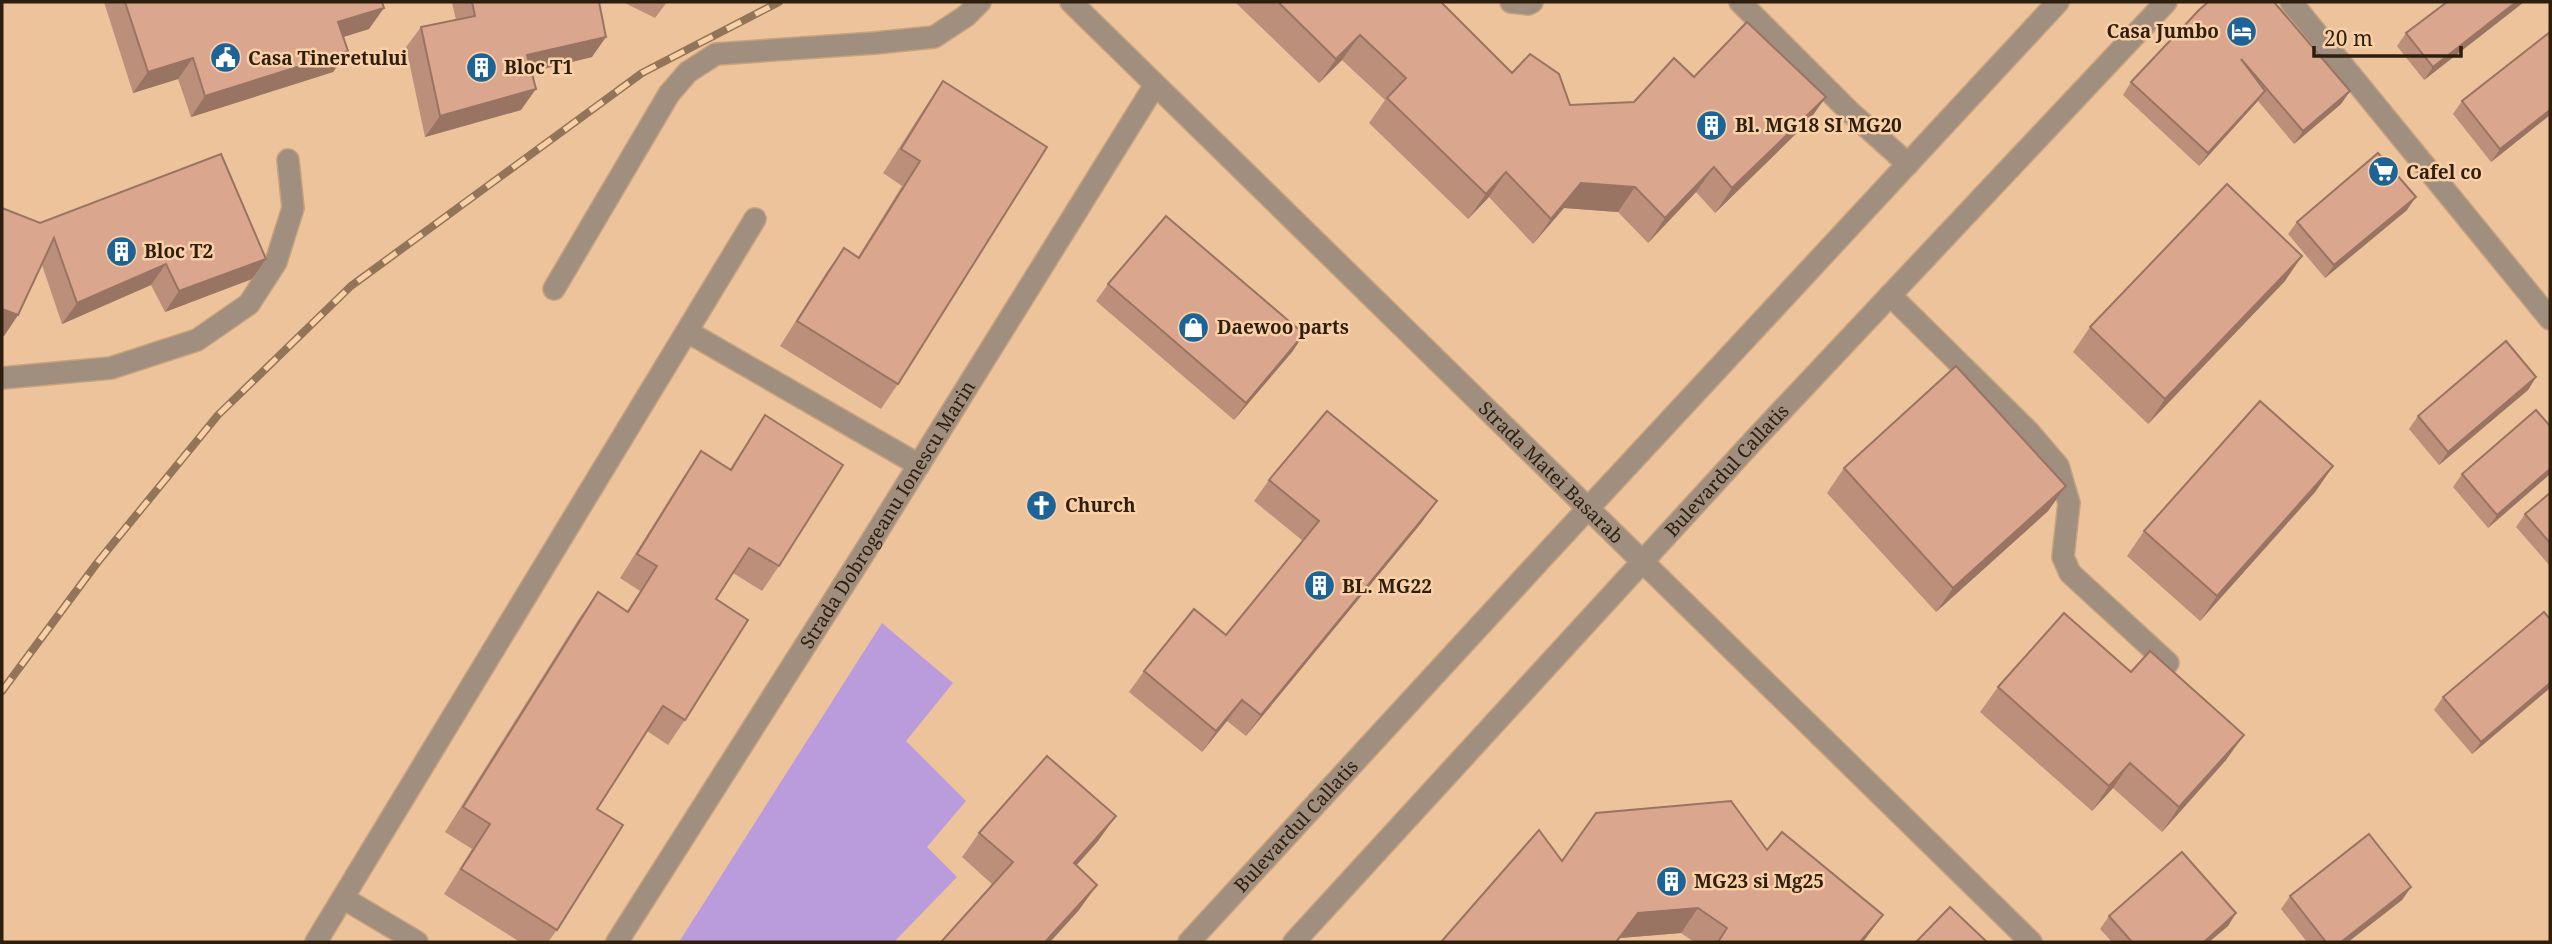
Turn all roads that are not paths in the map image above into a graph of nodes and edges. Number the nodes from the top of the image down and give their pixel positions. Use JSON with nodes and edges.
{"nodes":[{"id":1,"x":980,"y":2,"type":"edge"},
{"id":2,"x":1071,"y":2,"type":"edge"},
{"id":3,"x":1511,"y":2,"type":"edge"},
{"id":4,"x":1532,"y":2,"type":"edge"},
{"id":5,"x":1740,"y":2,"type":"edge"},
{"id":6,"x":2058,"y":2,"type":"edge"},
{"id":7,"x":2166,"y":2,"type":"edge"},
{"id":8,"x":2291,"y":2,"type":"edge"},
{"id":9,"x":1155,"y":85,"type":"junction"},
{"id":10,"x":288,"y":160,"type":"dead end"},
{"id":11,"x":1908,"y":164,"type":"junction"},
{"id":12,"x":755,"y":219,"type":"dead end"},
{"id":13,"x":554,"y":289,"type":"dead end"},
{"id":14,"x":1890,"y":295,"type":"junction"},
{"id":15,"x":2550,"y":319,"type":"edge"},
{"id":16,"x":688,"y":332,"type":"junction"},
{"id":17,"x":2,"y":378,"type":"edge"},
{"id":18,"x":919,"y":465,"type":"junction"},
{"id":19,"x":1588,"y":508,"type":"junction"},
{"id":20,"x":1643,"y":559,"type":"junction"},
{"id":21,"x":2168,"y":663,"type":"edge"},
{"id":22,"x":344,"y":898,"type":"junction"},
{"id":23,"x":316,"y":942,"type":"edge"},
{"id":24,"x":417,"y":942,"type":"edge"},
{"id":25,"x":617,"y":942,"type":"edge"},
{"id":26,"x":1189,"y":942,"type":"edge"},
{"id":27,"x":1294,"y":942,"type":"edge"},
{"id":28,"x":2031,"y":942,"type":"edge"}],
"edges":[{"from":1,"to":13,"type":"street"},
{"from":2,"to":9,"type":"street","name":"Strada Matei Basarab"},
{"from":3,"to":4,"type":"street"},
{"from":5,"to":11,"type":"street"},
{"from":6,"to":11,"type":"street","name":"Bulevardul Callatis"},
{"from":7,"to":14,"type":"street","name":"Bulevardul Callatis"},
{"from":8,"to":15,"type":"street"},
{"from":9,"to":18,"type":"street","name":"Strada Dobrogeanu Ionescu Marin"},
{"from":9,"to":19,"type":"street","name":"Strada Matei Basarab"},
{"from":10,"to":17,"type":"street"},
{"from":11,"to":19,"type":"street","name":"Bulevardul Callatis"},
{"from":12,"to":16,"type":"street"},
{"from":14,"to":20,"type":"street","name":"Bulevardul Callatis"},
{"from":14,"to":21,"type":"street"},
{"from":16,"to":18,"type":"street"},
{"from":16,"to":22,"type":"street"},
{"from":18,"to":25,"type":"street","name":"Strada Dobrogeanu Ionescu Marin"},
{"from":19,"to":20,"type":"street","name":"Strada Matei Basarab"},
{"from":19,"to":26,"type":"street","name":"Bulevardul Callatis"},
{"from":20,"to":27,"type":"street","name":"Bulevardul Callatis"},
{"from":20,"to":28,"type":"street","name":"Strada Matei Basarab"},
{"from":22,"to":23,"type":"street"},
{"from":22,"to":24,"type":"street"}]}
